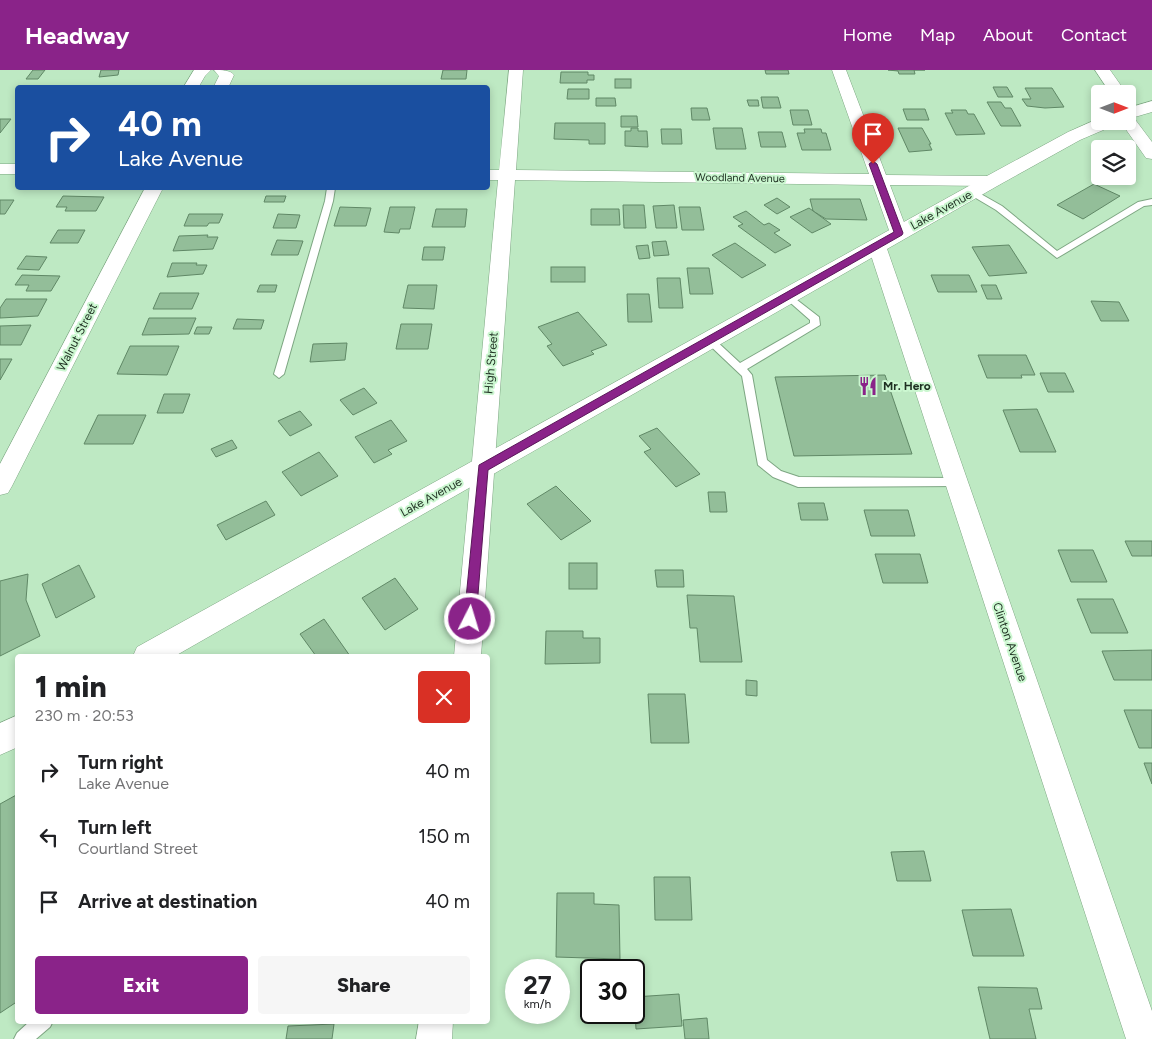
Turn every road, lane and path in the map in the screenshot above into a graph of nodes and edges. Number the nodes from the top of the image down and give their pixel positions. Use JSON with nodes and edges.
{"nodes":[{"id":1,"x":204,"y":70,"type":"edge"},
{"id":2,"x":222,"y":70,"type":"edge"},
{"id":3,"x":516,"y":70,"type":"edge"},
{"id":4,"x":839,"y":70,"type":"edge"},
{"id":5,"x":1102,"y":70,"type":"edge"},
{"id":6,"x":192,"y":85,"type":"edge"},
{"id":7,"x":222,"y":85,"type":"edge"},
{"id":8,"x":1113,"y":85,"type":"edge"},
{"id":9,"x":1152,"y":106,"type":"edge"},
{"id":10,"x":1136,"y":111,"type":"edge"},
{"id":11,"x":1136,"y":125,"type":"edge"},
{"id":12,"x":1091,"y":129,"type":"edge"},
{"id":13,"x":1152,"y":154,"type":"edge"},
{"id":14,"x":0,"y":169,"type":"edge"},
{"id":15,"x":15,"y":169,"type":"edge"},
{"id":16,"x":497,"y":175,"type":"edge"},
{"id":17,"x":879,"y":180,"type":"junction"},
{"id":18,"x":982,"y":187,"type":"junction"},
{"id":19,"x":153,"y":190,"type":"edge"},
{"id":20,"x":331,"y":190,"type":"edge"},
{"id":21,"x":1152,"y":202,"type":"edge"},
{"id":22,"x":888,"y":240,"type":"junction"},
{"id":23,"x":788,"y":296,"type":"junction"},
{"id":24,"x":709,"y":340,"type":"junction"},
{"id":25,"x":740,"y":368,"type":"junction"},
{"id":26,"x":279,"y":374,"type":"dead end"},
{"id":27,"x":483,"y":468,"type":"junction"},
{"id":28,"x":957,"y":483,"type":"junction"},
{"id":29,"x":0,"y":486,"type":"edge"},
{"id":30,"x":152,"y":654,"type":"edge"},
{"id":31,"x":467,"y":654,"type":"edge"},
{"id":32,"x":15,"y":732,"type":"edge"},
{"id":33,"x":0,"y":740,"type":"edge"},
{"id":34,"x":40,"y":1024,"type":"edge"},
{"id":35,"x":436,"y":1024,"type":"edge"},
{"id":36,"x":23,"y":1039,"type":"edge"},
{"id":37,"x":434,"y":1039,"type":"edge"},
{"id":38,"x":1144,"y":1039,"type":"edge"}],
"edges":[{"from":1,"to":6,"type":"street"},
{"from":2,"to":7,"type":"street"},
{"from":3,"to":16,"type":"street","name":"High Street"},
{"from":4,"to":17,"type":"street","name":"Clinton Avenue"},
{"from":5,"to":8,"type":"street"},
{"from":9,"to":10,"type":"street"},
{"from":11,"to":13,"type":"street"},
{"from":12,"to":18,"type":"street","name":"Lake Avenue"},
{"from":14,"to":15,"type":"street"},
{"from":16,"to":17,"type":"street","name":"Woodland Avenue"},
{"from":16,"to":27,"type":"street","name":"High Street"},
{"from":17,"to":18,"type":"street","name":"Woodland Avenue"},
{"from":17,"to":22,"type":"street","name":"Clinton Avenue"},
{"from":18,"to":21,"type":"lane"},
{"from":18,"to":22,"type":"street","name":"Lake Avenue"},
{"from":19,"to":29,"type":"street","name":"Walnut Street"},
{"from":20,"to":26,"type":"lane"},
{"from":22,"to":23,"type":"street","name":"Lake Avenue"},
{"from":22,"to":28,"type":"street","name":"Clinton Avenue"},
{"from":23,"to":24,"type":"street","name":"Lake Avenue"},
{"from":23,"to":25,"type":"lane"},
{"from":24,"to":25,"type":"lane"},
{"from":24,"to":27,"type":"street","name":"Lake Avenue"},
{"from":25,"to":28,"type":"lane"},
{"from":27,"to":30,"type":"street","name":"Lake Avenue"},
{"from":27,"to":31,"type":"street","name":"High Street"},
{"from":28,"to":38,"type":"street","name":"Clinton Avenue"},
{"from":32,"to":33,"type":"street"},
{"from":34,"to":36,"type":"lane"},
{"from":35,"to":37,"type":"street"}]}
